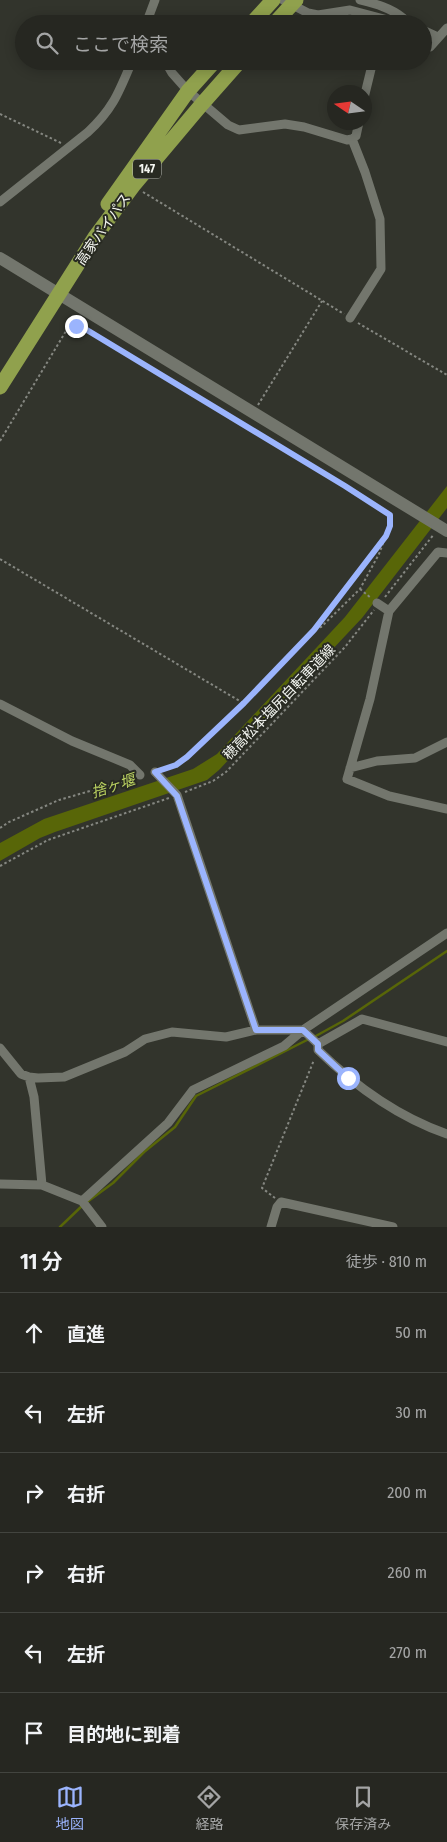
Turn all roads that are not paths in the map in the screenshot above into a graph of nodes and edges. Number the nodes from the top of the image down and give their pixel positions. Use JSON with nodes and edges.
{"nodes":[{"id":1,"x":154,"y":0,"type":"edge"},
{"id":2,"x":273,"y":0,"type":"edge"},
{"id":3,"x":360,"y":0,"type":"edge"},
{"id":4,"x":290,"y":2,"type":"edge"},
{"id":5,"x":149,"y":15,"type":"edge"},
{"id":6,"x":259,"y":15,"type":"edge"},
{"id":7,"x":281,"y":15,"type":"edge"},
{"id":8,"x":369,"y":15,"type":"edge"},
{"id":9,"x":400,"y":15,"type":"edge"},
{"id":10,"x":447,"y":28,"type":"edge"},
{"id":11,"x":432,"y":34,"type":"edge"},
{"id":12,"x":438,"y":37,"type":"junction"},
{"id":13,"x":432,"y":44,"type":"edge"},
{"id":14,"x":128,"y":70,"type":"edge"},
{"id":15,"x":170,"y":70,"type":"edge"},
{"id":16,"x":207,"y":70,"type":"edge"},
{"id":17,"x":232,"y":70,"type":"edge"},
{"id":18,"x":371,"y":70,"type":"edge"},
{"id":19,"x":367,"y":85,"type":"edge"},
{"id":20,"x":188,"y":91,"type":"junction"},
{"id":21,"x":202,"y":104,"type":"junction"},
{"id":22,"x":357,"y":130,"type":"edge"},
{"id":23,"x":352,"y":139,"type":"junction"},
{"id":24,"x":0,"y":202,"type":"edge"},
{"id":25,"x":0,"y":258,"type":"edge"},
{"id":26,"x":62,"y":289,"type":"junction"},
{"id":27,"x":350,"y":318,"type":"road end"},
{"id":28,"x":0,"y":387,"type":"edge"},
{"id":29,"x":440,"y":529,"type":"edge"},
{"id":30,"x":447,"y":553,"type":"edge"},
{"id":31,"x":379,"y":603,"type":"road end"},
{"id":32,"x":389,"y":611,"type":"junction"},
{"id":33,"x":0,"y":704,"type":"edge"},
{"id":34,"x":447,"y":742,"type":"edge"},
{"id":35,"x":350,"y":768,"type":"junction"},
{"id":36,"x":140,"y":775,"type":"road end"},
{"id":37,"x":158,"y":775,"type":"road end"},
{"id":38,"x":447,"y":809,"type":"edge"},
{"id":39,"x":447,"y":933,"type":"edge"},
{"id":40,"x":256,"y":1030,"type":"junction"},
{"id":41,"x":303,"y":1030,"type":"junction"},
{"id":42,"x":447,"y":1042,"type":"edge"},
{"id":43,"x":318,"y":1047,"type":"junction"},
{"id":44,"x":0,"y":1048,"type":"edge"},
{"id":45,"x":28,"y":1077,"type":"junction"},
{"id":46,"x":447,"y":1134,"type":"edge"},
{"id":47,"x":0,"y":1184,"type":"edge"},
{"id":48,"x":42,"y":1185,"type":"junction"},
{"id":49,"x":82,"y":1202,"type":"junction"},
{"id":50,"x":371,"y":1224,"type":"edge"},
{"id":51,"x":96,"y":1225,"type":"edge"},
{"id":52,"x":271,"y":1227,"type":"edge"},
{"id":53,"x":393,"y":1227,"type":"edge"}],
"edges":[{"from":1,"to":5,"type":"street"},
{"from":2,"to":6,"type":"highway"},
{"from":3,"to":9,"type":"street"},
{"from":4,"to":7,"type":"highway"},
{"from":4,"to":8,"type":"street"},
{"from":10,"to":12,"type":"street"},
{"from":11,"to":12,"type":"street"},
{"from":12,"to":13,"type":"street"},
{"from":14,"to":24,"type":"street"},
{"from":15,"to":20,"type":"street"},
{"from":16,"to":20,"type":"highway","name":"高家バイパス","number":"147"},
{"from":17,"to":21,"type":"highway","name":"高家バイパス","number":"147"},
{"from":18,"to":19,"type":"street"},
{"from":20,"to":21,"type":"street"},
{"from":20,"to":26,"type":"highway","name":"高家バイパス","number":"147"},
{"from":21,"to":23,"type":"street"},
{"from":21,"to":26,"type":"highway","name":"高家バイパス","number":"147"},
{"from":22,"to":23,"type":"street"},
{"from":23,"to":27,"type":"street"},
{"from":25,"to":26,"type":"street"},
{"from":26,"to":28,"type":"highway","name":"高家バイパス","number":"147"},
{"from":26,"to":29,"type":"street"},
{"from":30,"to":32,"type":"street"},
{"from":31,"to":32,"type":"street"},
{"from":32,"to":35,"type":"street"},
{"from":33,"to":36,"type":"street"},
{"from":34,"to":35,"type":"street"},
{"from":35,"to":38,"type":"street"},
{"from":37,"to":40,"type":"street"},
{"from":39,"to":41,"type":"street"},
{"from":40,"to":41,"type":"street"},
{"from":40,"to":45,"type":"street"},
{"from":41,"to":43,"type":"street"},
{"from":41,"to":49,"type":"street"},
{"from":42,"to":43,"type":"street"},
{"from":43,"to":46,"type":"street"},
{"from":44,"to":45,"type":"street"},
{"from":45,"to":48,"type":"street"},
{"from":47,"to":48,"type":"street"},
{"from":48,"to":49,"type":"street"},
{"from":49,"to":51,"type":"street"},
{"from":50,"to":52,"type":"street"},
{"from":50,"to":53,"type":"street"}]}
